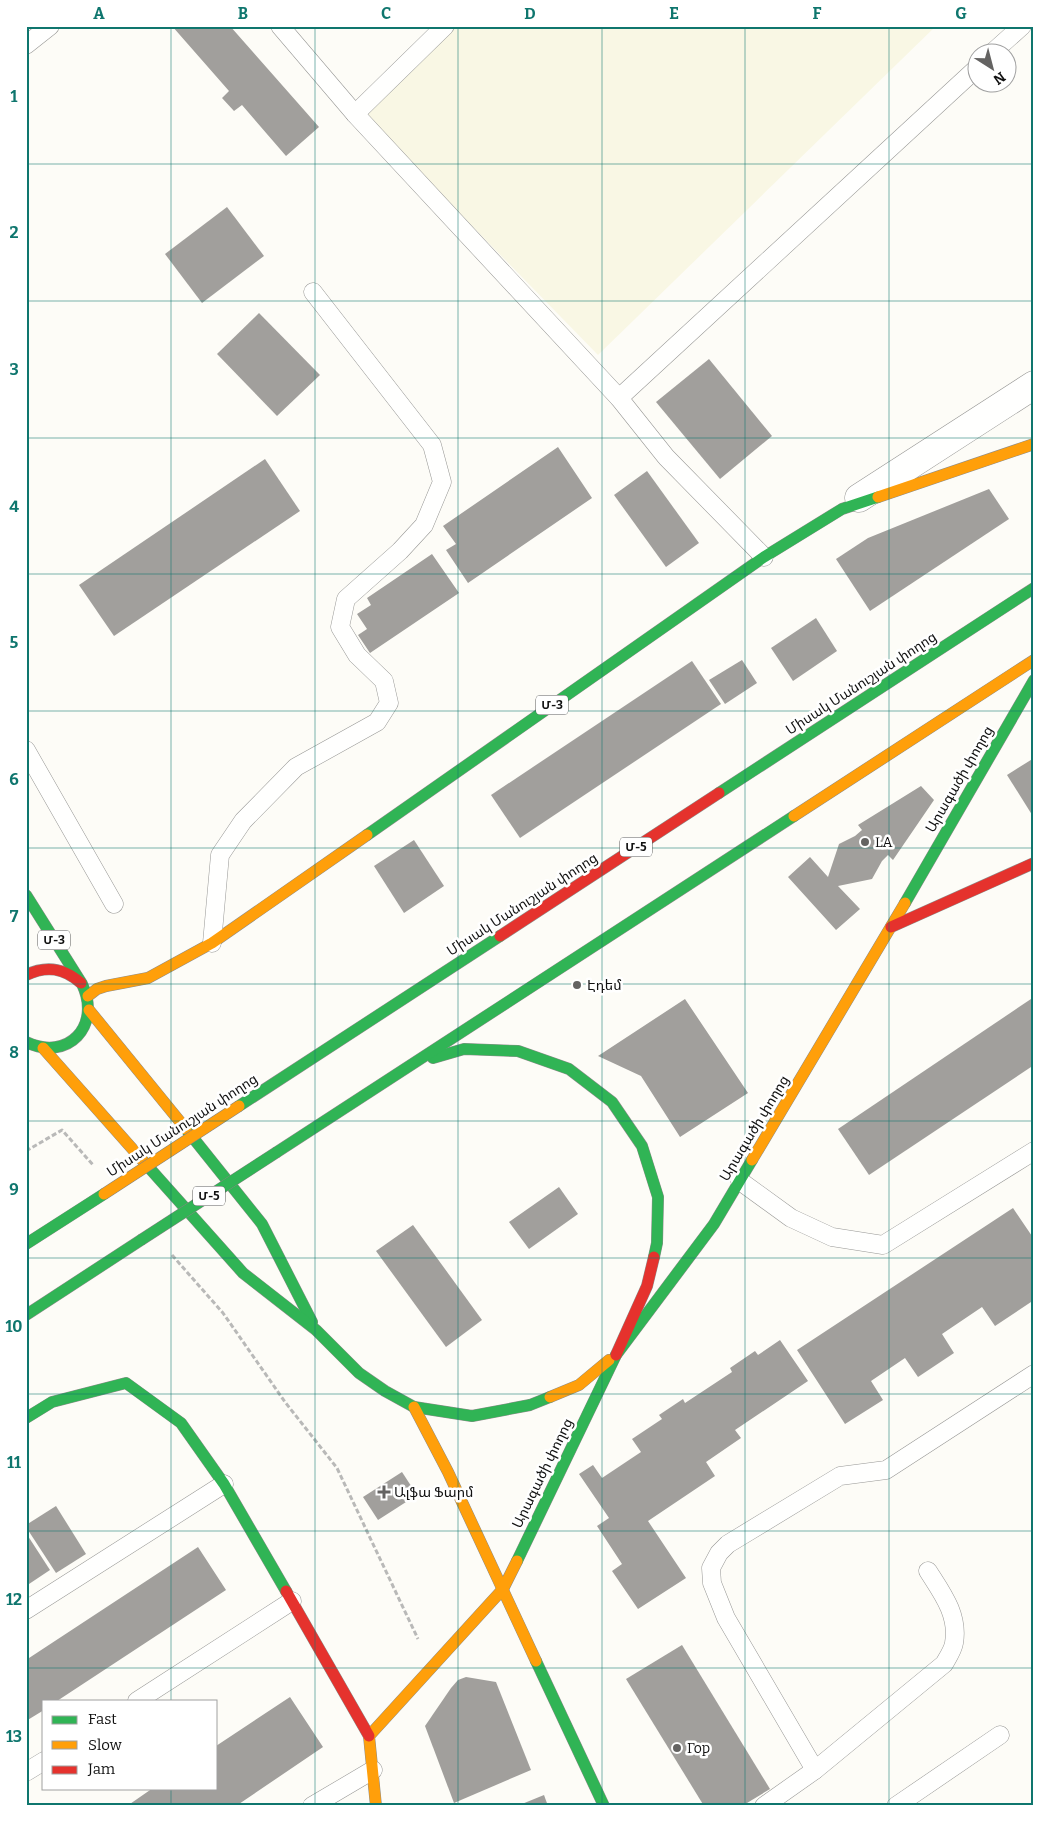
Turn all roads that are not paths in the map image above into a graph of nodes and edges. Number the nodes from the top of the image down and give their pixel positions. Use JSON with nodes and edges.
{"nodes":[{"id":1,"x":50,"y":26,"type":"edge"},
{"id":2,"x":280,"y":26,"type":"edge"},
{"id":3,"x":445,"y":26,"type":"edge"},
{"id":4,"x":1022,"y":26,"type":"edge"},
{"id":5,"x":1005,"y":42,"type":"edge"},
{"id":6,"x":26,"y":45,"type":"edge"},
{"id":7,"x":968,"y":76,"type":"edge"},
{"id":8,"x":355,"y":114,"type":"junction"},
{"id":9,"x":313,"y":292,"type":"dead end"},
{"id":10,"x":1034,"y":385,"type":"edge"},
{"id":11,"x":619,"y":398,"type":"junction"},
{"id":12,"x":1034,"y":444,"type":"edge"},
{"id":13,"x":842,"y":509,"type":"junction"},
{"id":14,"x":764,"y":557,"type":"junction"},
{"id":15,"x":1034,"y":588,"type":"edge"},
{"id":16,"x":1034,"y":660,"type":"edge"},
{"id":17,"x":1034,"y":680,"type":"edge"},
{"id":18,"x":26,"y":750,"type":"edge"},
{"id":19,"x":1034,"y":863,"type":"edge"},
{"id":20,"x":26,"y":895,"type":"edge"},
{"id":21,"x":114,"y":904,"type":"dead end"},
{"id":22,"x":891,"y":927,"type":"junction"},
{"id":23,"x":212,"y":943,"type":"junction"},
{"id":24,"x":26,"y":975,"type":"edge"},
{"id":25,"x":82,"y":984,"type":"junction"},
{"id":26,"x":88,"y":996,"type":"junction"},
{"id":27,"x":89,"y":1010,"type":"junction"},
{"id":28,"x":26,"y":1042,"type":"edge"},
{"id":29,"x":44,"y":1048,"type":"junction"},
{"id":30,"x":412,"y":1064,"type":"junction"},
{"id":31,"x":1034,"y":1150,"type":"edge"},
{"id":32,"x":740,"y":1181,"type":"junction"},
{"id":33,"x":26,"y":1244,"type":"edge"},
{"id":34,"x":26,"y":1315,"type":"edge"},
{"id":35,"x":316,"y":1330,"type":"junction"},
{"id":36,"x":616,"y":1355,"type":"junction"},
{"id":37,"x":1034,"y":1374,"type":"edge"},
{"id":38,"x":414,"y":1407,"type":"junction"},
{"id":39,"x":26,"y":1418,"type":"edge"},
{"id":40,"x":224,"y":1484,"type":"junction"},
{"id":41,"x":928,"y":1571,"type":"dead end"},
{"id":42,"x":502,"y":1589,"type":"junction"},
{"id":43,"x":292,"y":1601,"type":"junction"},
{"id":44,"x":26,"y":1610,"type":"edge"},
{"id":45,"x":139,"y":1700,"type":"edge"},
{"id":46,"x":1000,"y":1735,"type":"dead end"},
{"id":47,"x":369,"y":1736,"type":"junction"},
{"id":48,"x":42,"y":1762,"type":"edge"},
{"id":49,"x":373,"y":1770,"type":"junction"},
{"id":50,"x":815,"y":1770,"type":"junction"},
{"id":51,"x":26,"y":1772,"type":"edge"},
{"id":52,"x":312,"y":1806,"type":"edge"},
{"id":53,"x":376,"y":1806,"type":"edge"},
{"id":54,"x":604,"y":1806,"type":"edge"},
{"id":55,"x":764,"y":1806,"type":"edge"},
{"id":56,"x":896,"y":1806,"type":"edge"}],
"edges":[{"from":1,"to":6,"type":"lane"},
{"from":2,"to":8,"type":"lane"},
{"from":3,"to":8,"type":"lane"},
{"from":4,"to":5,"type":"lane"},
{"from":7,"to":11,"type":"lane"},
{"from":8,"to":11,"type":"lane"},
{"from":9,"to":23,"type":"lane"},
{"from":10,"to":13,"type":"street"},
{"from":11,"to":14,"type":"lane"},
{"from":12,"to":13,"type":"main road","number":"Մ-3"},
{"from":13,"to":14,"type":"main road","number":"Մ-3"},
{"from":14,"to":23,"type":"main road","number":"Մ-3"},
{"from":15,"to":33,"type":"main road","name":"Միսակ Մանուշյան փողոց","number":"Մ-5","bridge":true},
{"from":16,"to":30,"type":"main road","number":"Մ-5"},
{"from":17,"to":22,"type":"main road","name":"Արագածի փողոց"},
{"from":18,"to":21,"type":"lane"},
{"from":19,"to":22,"type":"main road"},
{"from":20,"to":25,"type":"main road","number":"Մ-3"},
{"from":22,"to":32,"type":"main road","name":"Արագածի փողոց"},
{"from":23,"to":26,"type":"main road","number":"Մ-3"},
{"from":24,"to":25,"type":"main road"},
{"from":25,"to":26,"type":"main road"},
{"from":26,"to":27,"type":"main road"},
{"from":27,"to":29,"type":"main road"},
{"from":27,"to":35,"type":"main road"},
{"from":28,"to":29,"type":"main road"},
{"from":29,"to":35,"type":"main road"},
{"from":30,"to":34,"type":"main road","number":"Մ-5","bridge":true},
{"from":30,"to":36,"type":"main road"},
{"from":31,"to":32,"type":"lane"},
{"from":32,"to":36,"type":"main road","name":"Արագածի փողոց"},
{"from":35,"to":38,"type":"main road"},
{"from":36,"to":38,"type":"main road"},
{"from":36,"to":42,"type":"main road","name":"Արագածի փողոց"},
{"from":37,"to":50,"type":"lane"},
{"from":38,"to":42,"type":"main road"},
{"from":39,"to":40,"type":"main road"},
{"from":40,"to":43,"type":"main road"},
{"from":40,"to":44,"type":"lane"},
{"from":41,"to":50,"type":"lane"},
{"from":42,"to":47,"type":"main road","name":"Արագածի փողոց"},
{"from":42,"to":54,"type":"main road"},
{"from":43,"to":45,"type":"lane"},
{"from":43,"to":47,"type":"main road"},
{"from":46,"to":56,"type":"lane"},
{"from":47,"to":49,"type":"main road"},
{"from":48,"to":51,"type":"lane"},
{"from":49,"to":52,"type":"lane"},
{"from":49,"to":53,"type":"main road"},
{"from":50,"to":55,"type":"lane"}]}
